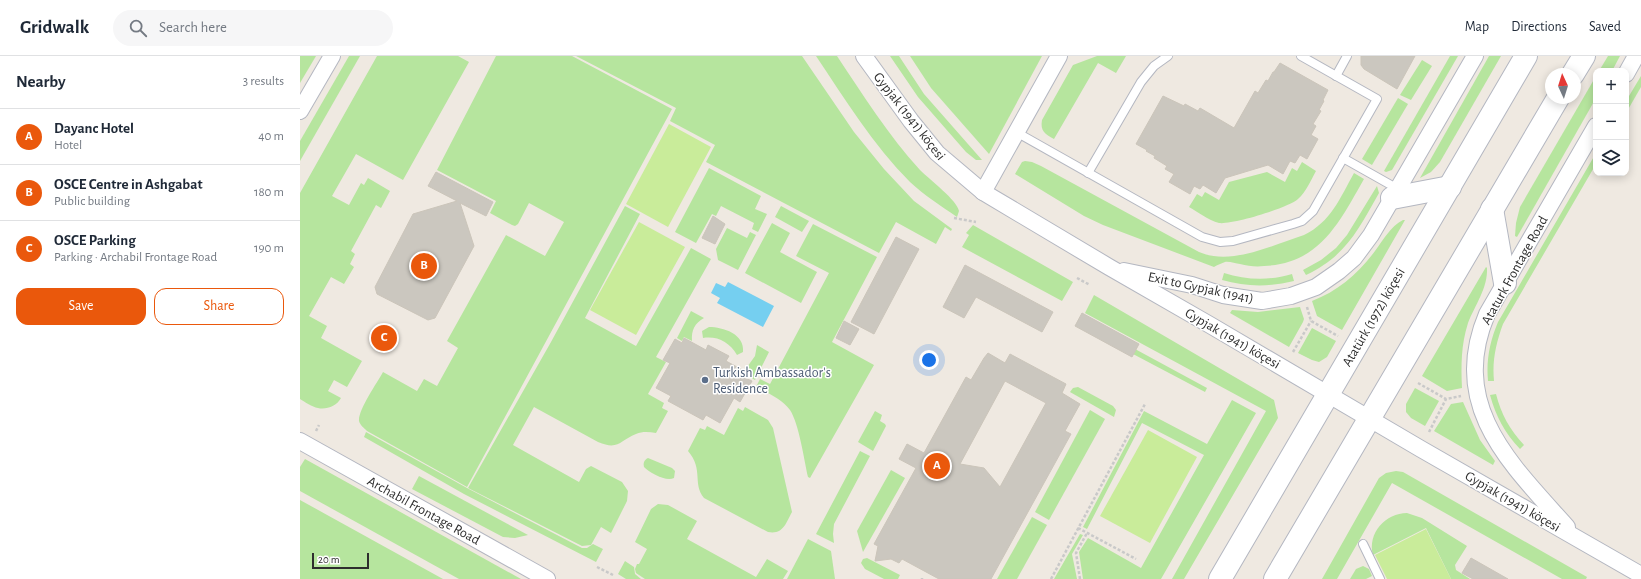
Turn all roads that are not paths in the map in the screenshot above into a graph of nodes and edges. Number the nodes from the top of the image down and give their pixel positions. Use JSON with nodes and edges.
{"nodes":[{"id":1,"x":332,"y":56,"type":"edge"},
{"id":2,"x":864,"y":56,"type":"edge"},
{"id":3,"x":1059,"y":56,"type":"edge"},
{"id":4,"x":1168,"y":56,"type":"edge"},
{"id":5,"x":1301,"y":56,"type":"edge"},
{"id":6,"x":1347,"y":56,"type":"edge"},
{"id":7,"x":1475,"y":56,"type":"edge"},
{"id":8,"x":1526,"y":56,"type":"edge"},
{"id":9,"x":1584,"y":56,"type":"edge"},
{"id":10,"x":1636,"y":56,"type":"edge"},
{"id":11,"x":1577,"y":68,"type":"edge"},
{"id":12,"x":1629,"y":69,"type":"edge"},
{"id":13,"x":1336,"y":76,"type":"junction"},
{"id":14,"x":1554,"y":104,"type":"edge"},
{"id":15,"x":300,"y":111,"type":"edge"},
{"id":16,"x":1593,"y":131,"type":"edge"},
{"id":17,"x":1016,"y":132,"type":"junction"},
{"id":18,"x":1344,"y":158,"type":"junction"},
{"id":19,"x":1088,"y":173,"type":"junction"},
{"id":20,"x":1450,"y":187,"type":"junction"},
{"id":21,"x":983,"y":192,"type":"junction"},
{"id":22,"x":1395,"y":193,"type":"junction"},
{"id":23,"x":1492,"y":209,"type":"junction"},
{"id":24,"x":1109,"y":267,"type":"junction"},
{"id":25,"x":1505,"y":283,"type":"junction"},
{"id":26,"x":1328,"y":394,"type":"junction"},
{"id":27,"x":1370,"y":418,"type":"junction"},
{"id":28,"x":300,"y":441,"type":"edge"},
{"id":29,"x":1576,"y":537,"type":"junction"},
{"id":30,"x":1363,"y":544,"type":"dead end"},
{"id":31,"x":1641,"y":575,"type":"edge"},
{"id":32,"x":547,"y":579,"type":"edge"},
{"id":33,"x":1220,"y":579,"type":"edge"},
{"id":34,"x":1275,"y":579,"type":"edge"},
{"id":35,"x":1380,"y":579,"type":"edge"}],
"edges":[{"from":1,"to":15,"type":"street"},
{"from":2,"to":21,"type":"street","name":"Gypjak (1941) köçesi"},
{"from":3,"to":17,"type":"street"},
{"from":4,"to":19,"type":"lane"},
{"from":5,"to":13,"type":"lane"},
{"from":6,"to":13,"type":"lane"},
{"from":7,"to":22,"type":"street","name":"Exit to Gypjak (1941)"},
{"from":8,"to":20,"type":"main road","name":"Atatürk (1972) köçesi"},
{"from":9,"to":11,"type":"main road"},
{"from":10,"to":12,"type":"street"},
{"from":13,"to":18,"type":"lane"},
{"from":14,"to":23,"type":"main road"},
{"from":16,"to":25,"type":"street","name":"Ataturk Frontage Road"},
{"from":17,"to":19,"type":"lane"},
{"from":17,"to":21,"type":"street"},
{"from":18,"to":19,"type":"lane"},
{"from":18,"to":22,"type":"lane"},
{"from":20,"to":22,"type":"main road"},
{"from":20,"to":26,"type":"main road","name":"Atatürk (1972) köçesi"},
{"from":21,"to":24,"type":"street","name":"Gypjak (1941) köçesi"},
{"from":22,"to":24,"type":"street","name":"Exit to Gypjak (1941)"},
{"from":23,"to":25,"type":"main road"},
{"from":23,"to":27,"type":"main road"},
{"from":24,"to":26,"type":"street","name":"Gypjak (1941) köçesi"},
{"from":25,"to":29,"type":"street","name":"Ataturk Frontage Road"},
{"from":26,"to":27,"type":"street","name":"Gypjak (1941) köçesi"},
{"from":26,"to":33,"type":"main road","name":"Atatürk (1972) köçesi"},
{"from":27,"to":29,"type":"street","name":"Gypjak (1941) köçesi"},
{"from":27,"to":34,"type":"main road"},
{"from":28,"to":32,"type":"street","name":"Archabil Frontage Road"},
{"from":29,"to":31,"type":"street","name":"Gypjak (1941) köçesi"},
{"from":30,"to":35,"type":"lane"}]}
